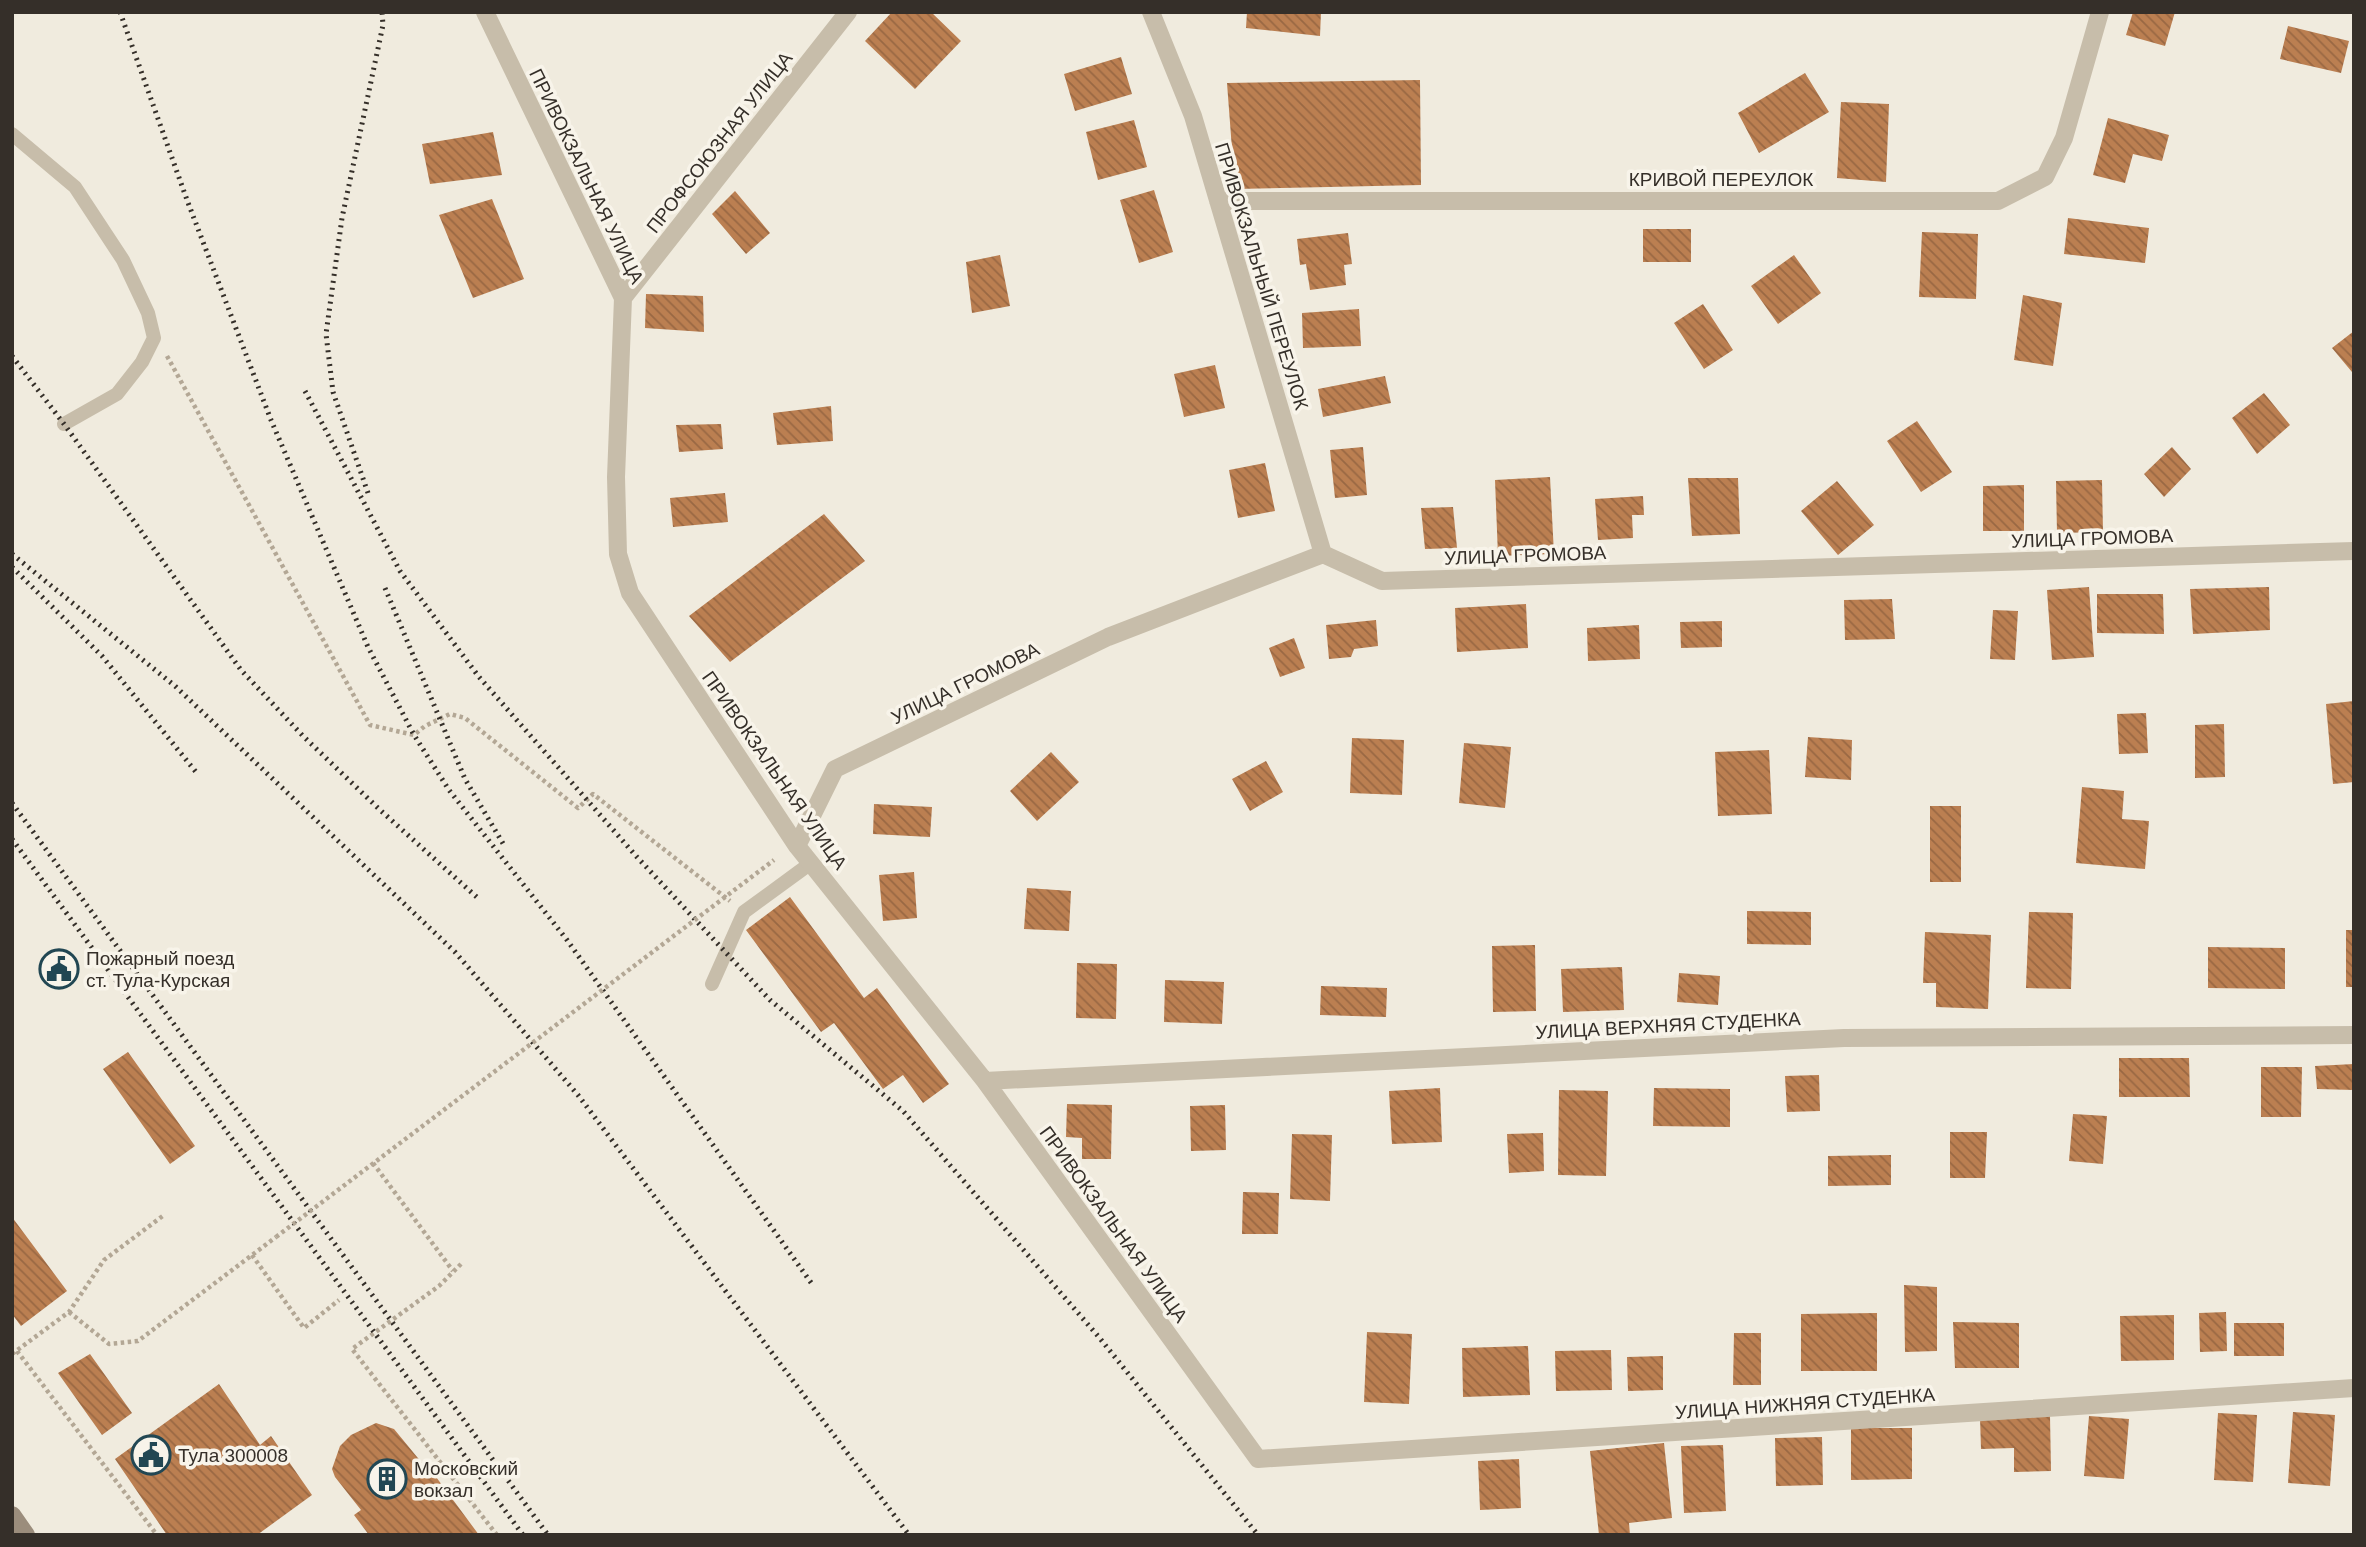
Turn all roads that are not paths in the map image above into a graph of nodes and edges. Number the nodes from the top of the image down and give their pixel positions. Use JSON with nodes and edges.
{"nodes":[{"id":1,"x":485,"y":12,"type":"edge"},
{"id":2,"x":848,"y":12,"type":"edge"},
{"id":3,"x":1151,"y":12,"type":"edge"},
{"id":4,"x":2100,"y":12,"type":"edge"},
{"id":5,"x":12,"y":134,"type":"edge"},
{"id":6,"x":1218,"y":201,"type":"junction"},
{"id":7,"x":623,"y":298,"type":"junction"},
{"id":8,"x":64,"y":424,"type":"dead end"},
{"id":9,"x":2354,"y":551,"type":"edge"},
{"id":10,"x":1323,"y":554,"type":"junction"},
{"id":11,"x":797,"y":846,"type":"junction"},
{"id":12,"x":811,"y":863,"type":"junction"},
{"id":13,"x":712,"y":984,"type":"dead end"},
{"id":14,"x":2354,"y":1035,"type":"edge"},
{"id":15,"x":985,"y":1081,"type":"junction"},
{"id":16,"x":2354,"y":1388,"type":"edge"},
{"id":17,"x":1258,"y":1460,"type":"joint"},
{"id":18,"x":12,"y":1515,"type":"edge"},
{"id":19,"x":26,"y":1535,"type":"edge"}],
"edges":[{"from":1,"to":7,"type":"street","name":"ПРИВОКЗАЛЬНАЯ УЛИЦА"},
{"from":2,"to":7,"type":"street","name":"ПРОФСОЮЗНАЯ УЛИЦА"},
{"from":3,"to":6,"type":"street","name":"ПРИВОКЗАЛЬНЫЙ ПЕРЕУЛОК"},
{"from":4,"to":6,"type":"street","name":"КРИВОЙ ПЕРЕУЛОК"},
{"from":5,"to":8,"type":"lane"},
{"from":6,"to":10,"type":"street","name":"ПРИВОКЗАЛЬНЫЙ ПЕРЕУЛОК"},
{"from":7,"to":11,"type":"street","name":"ПРИВОКЗАЛЬНАЯ УЛИЦА"},
{"from":9,"to":10,"type":"street","name":"УЛИЦА ГРОМОВА"},
{"from":10,"to":11,"type":"street","name":"УЛИЦА ГРОМОВА"},
{"from":11,"to":12,"type":"street","name":"ПРИВОКЗАЛЬНАЯ УЛИЦА"},
{"from":12,"to":13,"type":"lane"},
{"from":12,"to":15,"type":"street","name":"ПРИВОКЗАЛЬНАЯ УЛИЦА"},
{"from":14,"to":15,"type":"street","name":"УЛИЦА ВЕРХНЯЯ CТУДЕНКА"},
{"from":15,"to":17,"type":"street","name":"ПРИВОКЗАЛЬНАЯ УЛИЦА"},
{"from":16,"to":17,"type":"street","name":"УЛИЦА НИЖНЯЯ CТУДЕНКA"},
{"from":18,"to":19,"type":"street"}]}
